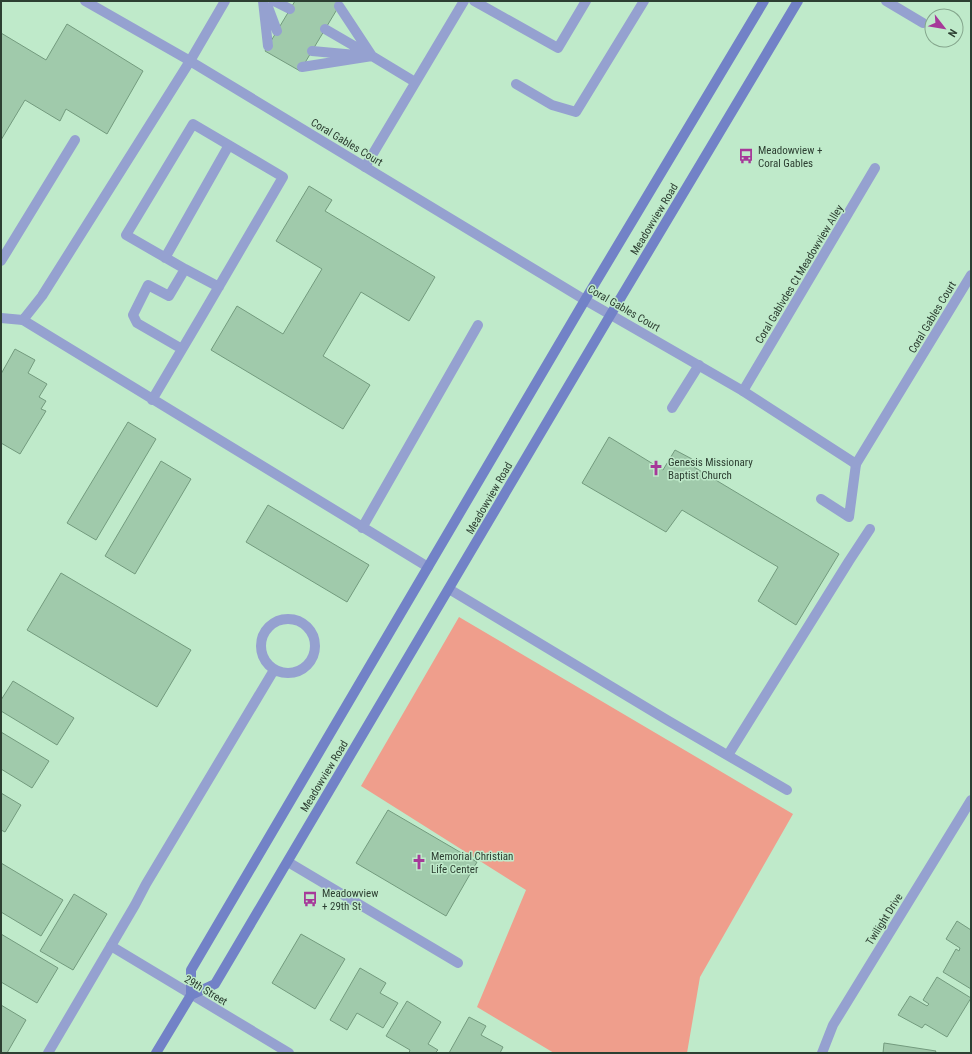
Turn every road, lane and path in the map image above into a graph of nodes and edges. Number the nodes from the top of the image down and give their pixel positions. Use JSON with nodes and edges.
{"nodes":[{"id":1,"x":86,"y":1,"type":"edge"},
{"id":2,"x":225,"y":1,"type":"edge"},
{"id":3,"x":264,"y":1,"type":"edge"},
{"id":4,"x":274,"y":1,"type":"edge"},
{"id":5,"x":464,"y":1,"type":"edge"},
{"id":6,"x":474,"y":1,"type":"edge"},
{"id":7,"x":586,"y":1,"type":"edge"},
{"id":8,"x":644,"y":1,"type":"edge"},
{"id":9,"x":764,"y":1,"type":"edge"},
{"id":10,"x":798,"y":1,"type":"edge"},
{"id":11,"x":886,"y":1,"type":"edge"},
{"id":12,"x":339,"y":6,"type":"dead end"},
{"id":13,"x":290,"y":10,"type":"dead end"},
{"id":14,"x":923,"y":23,"type":"dead end"},
{"id":15,"x":325,"y":29,"type":"dead end"},
{"id":16,"x":277,"y":31,"type":"dead end"},
{"id":17,"x":268,"y":46,"type":"dead end"},
{"id":18,"x":312,"y":51,"type":"dead end"},
{"id":19,"x":372,"y":56,"type":"junction"},
{"id":20,"x":190,"y":61,"type":"junction"},
{"id":21,"x":302,"y":67,"type":"dead end"},
{"id":22,"x":416,"y":82,"type":"junction"},
{"id":23,"x":516,"y":84,"type":"dead end"},
{"id":24,"x":74,"y":140,"type":"dead end"},
{"id":25,"x":229,"y":145,"type":"junction"},
{"id":26,"x":365,"y":167,"type":"junction"},
{"id":27,"x":875,"y":168,"type":"dead end"},
{"id":28,"x":165,"y":258,"type":"junction"},
{"id":29,"x":1,"y":261,"type":"edge"},
{"id":30,"x":185,"y":269,"type":"junction"},
{"id":31,"x":971,"y":275,"type":"edge"},
{"id":32,"x":219,"y":287,"type":"junction"},
{"id":33,"x":585,"y":300,"type":"junction"},
{"id":34,"x":611,"y":314,"type":"junction"},
{"id":35,"x":1,"y":318,"type":"edge"},
{"id":36,"x":23,"y":320,"type":"junction"},
{"id":37,"x":478,"y":324,"type":"dead end"},
{"id":38,"x":182,"y":349,"type":"junction"},
{"id":39,"x":699,"y":365,"type":"junction"},
{"id":40,"x":743,"y":391,"type":"junction"},
{"id":41,"x":152,"y":400,"type":"junction"},
{"id":42,"x":672,"y":408,"type":"dead end"},
{"id":43,"x":856,"y":464,"type":"junction"},
{"id":44,"x":821,"y":499,"type":"dead end"},
{"id":45,"x":362,"y":528,"type":"junction"},
{"id":46,"x":870,"y":529,"type":"dead end"},
{"id":47,"x":428,"y":567,"type":"junction"},
{"id":48,"x":449,"y":589,"type":"junction"},
{"id":49,"x":274,"y":670,"type":"junction"},
{"id":50,"x":728,"y":756,"type":"junction"},
{"id":51,"x":787,"y":790,"type":"dead end"},
{"id":52,"x":971,"y":800,"type":"edge"},
{"id":53,"x":288,"y":862,"type":"junction"},
{"id":54,"x":111,"y":946,"type":"junction"},
{"id":55,"x":458,"y":963,"type":"dead end"},
{"id":56,"x":191,"y":995,"type":"junction"},
{"id":57,"x":48,"y":1053,"type":"edge"},
{"id":58,"x":156,"y":1053,"type":"edge"},
{"id":59,"x":289,"y":1053,"type":"edge"},
{"id":60,"x":822,"y":1053,"type":"edge"}],
"edges":[{"from":1,"to":20,"type":"street","name":"Coral Gables Court"},
{"from":2,"to":20,"type":"street"},
{"from":3,"to":16,"type":"street"},
{"from":3,"to":17,"type":"street"},
{"from":4,"to":13,"type":"street"},
{"from":5,"to":22,"type":"street"},
{"from":6,"to":7,"type":"street"},
{"from":8,"to":23,"type":"street"},
{"from":9,"to":33,"type":"main road","name":"Meadowview Road"},
{"from":10,"to":34,"type":"main road","name":"Meadowview Road"},
{"from":11,"to":14,"type":"street"},
{"from":12,"to":19,"type":"street"},
{"from":15,"to":19,"type":"street"},
{"from":18,"to":19,"type":"street"},
{"from":19,"to":21,"type":"street"},
{"from":19,"to":22,"type":"street"},
{"from":20,"to":26,"type":"street","name":"Coral Gables Court"},
{"from":20,"to":36,"type":"street"},
{"from":22,"to":26,"type":"street"},
{"from":24,"to":29,"type":"street"},
{"from":25,"to":28,"type":"street"},
{"from":25,"to":28,"type":"street"},
{"from":25,"to":32,"type":"street"},
{"from":26,"to":33,"type":"street","name":"Coral Gables Court"},
{"from":27,"to":40,"type":"street","name":"Coral Gablvdes Ct Meadowview Alley"},
{"from":28,"to":30,"type":"street"},
{"from":30,"to":32,"type":"street"},
{"from":30,"to":38,"type":"street"},
{"from":31,"to":43,"type":"street","name":"Coral Gables Court"},
{"from":32,"to":38,"type":"street"},
{"from":33,"to":34,"type":"street","name":"Coral Gables Court"},
{"from":33,"to":47,"type":"main road","name":"Meadowview Road"},
{"from":34,"to":39,"type":"street","name":"Coral Gables Court"},
{"from":34,"to":48,"type":"main road","name":"Meadowview Road"},
{"from":35,"to":36,"type":"street"},
{"from":36,"to":41,"type":"street"},
{"from":37,"to":45,"type":"street"},
{"from":38,"to":41,"type":"street"},
{"from":39,"to":40,"type":"street","name":"Coral Gables Court"},
{"from":39,"to":42,"type":"street"},
{"from":40,"to":43,"type":"street","name":"Coral Gables Court"},
{"from":41,"to":45,"type":"street"},
{"from":43,"to":44,"type":"street"},
{"from":45,"to":47,"type":"street"},
{"from":46,"to":50,"type":"street"},
{"from":47,"to":56,"type":"main road","name":"Meadowview Road"},
{"from":48,"to":50,"type":"street"},
{"from":48,"to":53,"type":"main road","name":"Meadowview Road"},
{"from":49,"to":49,"type":"street"},
{"from":49,"to":54,"type":"street"},
{"from":50,"to":51,"type":"street"},
{"from":52,"to":60,"type":"street","name":"Twilight Drive"},
{"from":53,"to":55,"type":"street"},
{"from":53,"to":56,"type":"main road","name":"Meadowview Road"},
{"from":54,"to":56,"type":"street","name":"29th Street"},
{"from":54,"to":57,"type":"street"},
{"from":56,"to":58,"type":"main road"},
{"from":56,"to":59,"type":"street","name":"29th Street"}]}
